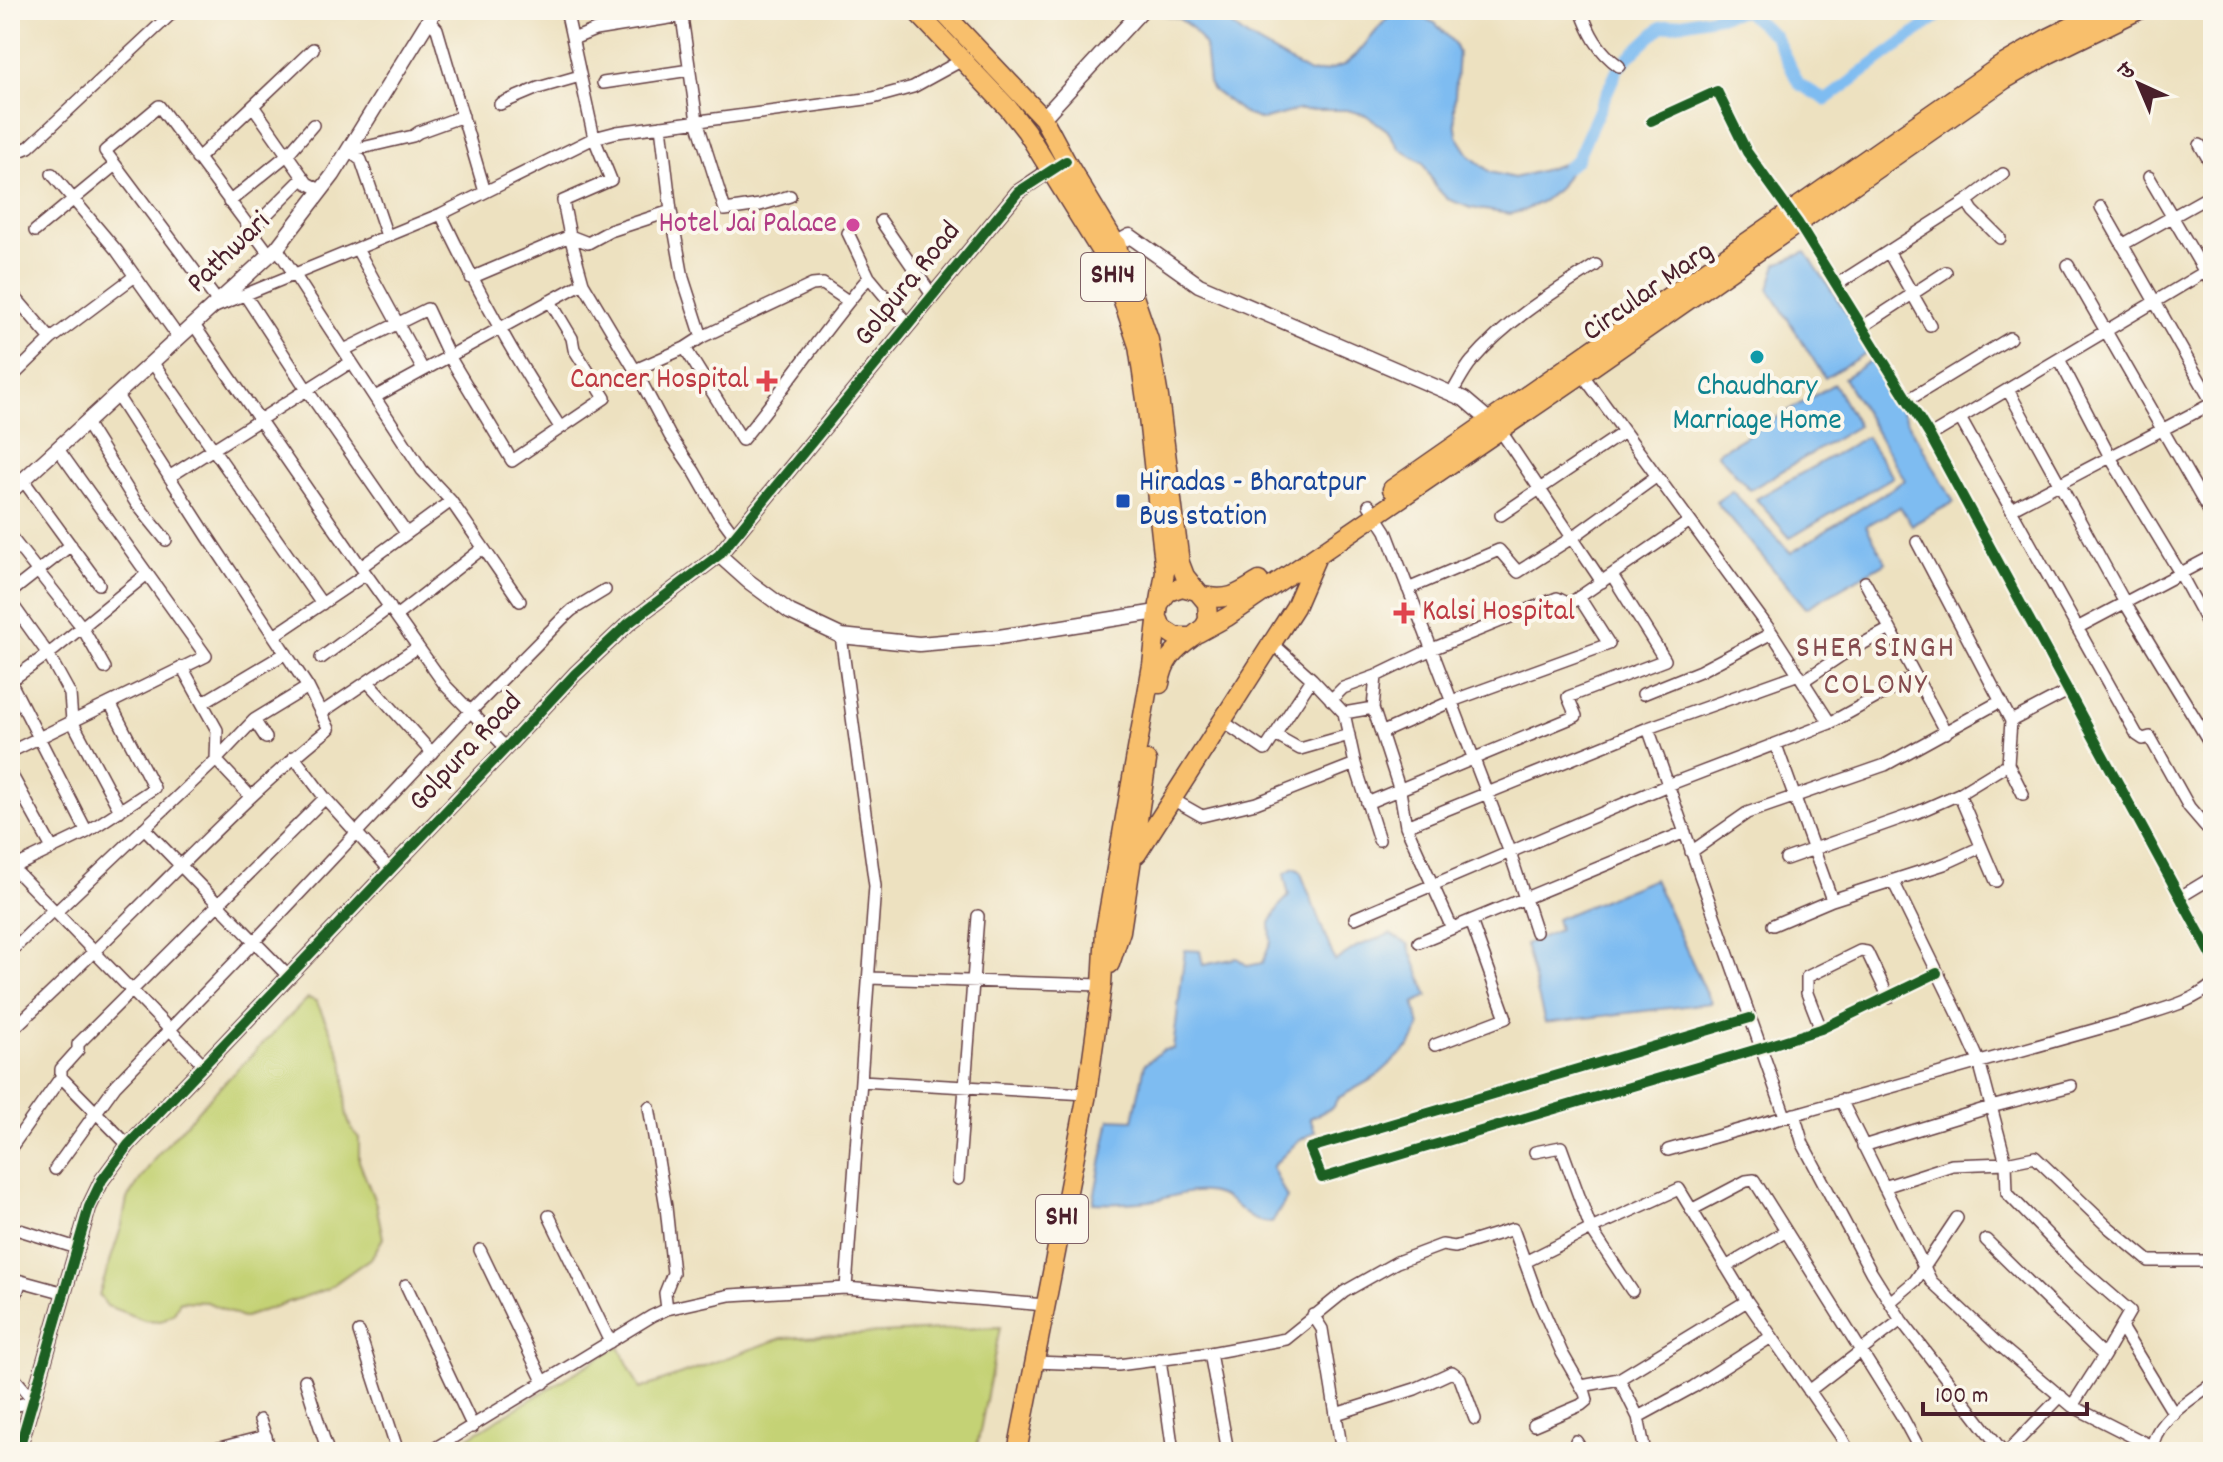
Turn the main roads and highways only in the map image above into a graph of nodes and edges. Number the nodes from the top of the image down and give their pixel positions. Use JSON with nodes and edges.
{"nodes":[{"id":1,"x":915,"y":10,"type":"edge"},
{"id":2,"x":941,"y":10,"type":"edge"},
{"id":3,"x":2105,"y":10,"type":"edge"},
{"id":4,"x":2139,"y":10,"type":"edge"},
{"id":5,"x":1041,"y":115,"type":"junction"},
{"id":6,"x":1022,"y":126,"type":"junction"},
{"id":7,"x":1054,"y":138,"type":"junction"},
{"id":8,"x":1037,"y":149,"type":"junction"},
{"id":9,"x":1058,"y":165,"type":"junction"},
{"id":10,"x":1794,"y":218,"type":"junction"},
{"id":11,"x":1109,"y":248,"type":"junction"},
{"id":12,"x":1495,"y":426,"type":"junction"},
{"id":13,"x":1372,"y":510,"type":"junction"},
{"id":14,"x":1317,"y":556,"type":"junction"},
{"id":15,"x":1200,"y":594,"type":"junction"},
{"id":16,"x":1158,"y":612,"type":"junction"},
{"id":17,"x":1195,"y":635,"type":"junction"},
{"id":18,"x":1132,"y":862,"type":"junction"},
{"id":19,"x":1102,"y":985,"type":"junction"},
{"id":20,"x":1017,"y":1452,"type":"edge"}],
"edges":[{"from":1,"to":6,"type":"main road","number":"SH14"},
{"from":2,"to":5,"type":"main road","number":"SH14"},
{"from":3,"to":10,"type":"main road","name":"Circular Marg"},
{"from":4,"to":10,"type":"main road","name":"Circular Marg"},
{"from":5,"to":6,"type":"main road"},
{"from":5,"to":7,"type":"main road","number":"SH14"},
{"from":6,"to":8,"type":"main road","number":"SH14"},
{"from":7,"to":8,"type":"main road"},
{"from":7,"to":9,"type":"main road","number":"SH14"},
{"from":8,"to":9,"type":"main road","number":"SH14"},
{"from":9,"to":11,"type":"main road","number":"SH14"},
{"from":10,"to":12,"type":"main road","name":"Circular Marg"},
{"from":10,"to":12,"type":"main road","name":"Circular Marg"},
{"from":11,"to":15,"type":"main road","number":"SH14"},
{"from":11,"to":16,"type":"main road","number":"SH14"},
{"from":12,"to":13,"type":"main road","name":"Circular Marg"},
{"from":13,"to":14,"type":"main road","name":"Circular Marg"},
{"from":13,"to":15,"type":"main road","name":"Circular Marg"},
{"from":14,"to":17,"type":"main road","name":"Circular Marg"},
{"from":14,"to":18,"type":"main road"},
{"from":15,"to":16,"type":"main road"},
{"from":15,"to":17,"type":"main road"},
{"from":16,"to":17,"type":"main road"},
{"from":16,"to":19,"type":"main road","number":"SH1"},
{"from":17,"to":18,"type":"main road","number":"SH1"},
{"from":18,"to":19,"type":"main road","number":"SH1"},
{"from":19,"to":20,"type":"main road","number":"SH1"}]}
